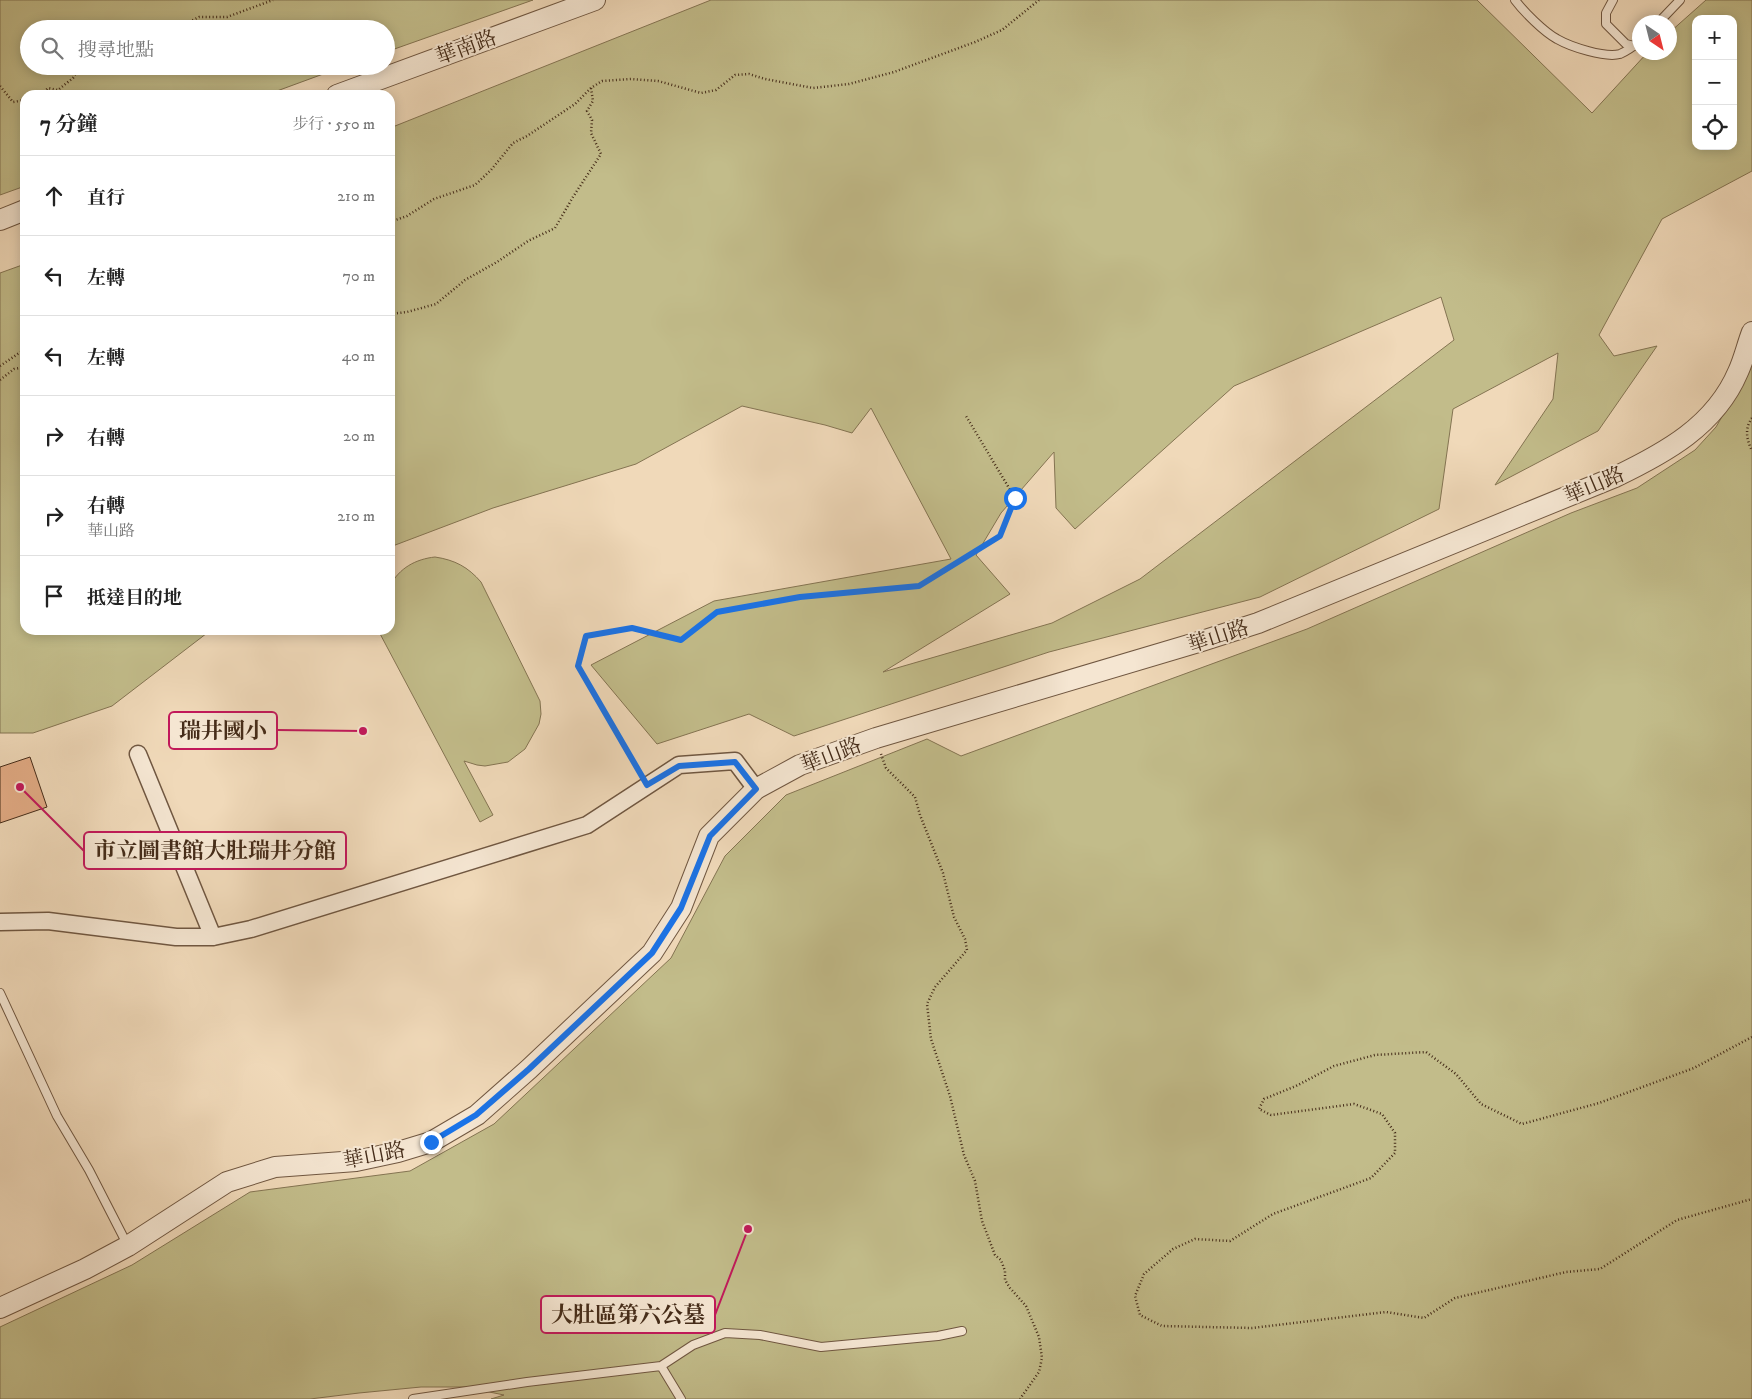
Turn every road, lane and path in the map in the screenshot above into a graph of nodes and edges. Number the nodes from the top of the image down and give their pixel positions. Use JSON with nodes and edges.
{"nodes":[{"id":1,"x":273,"y":0,"type":"edge"},
{"id":2,"x":595,"y":0,"type":"edge"},
{"id":3,"x":1039,"y":0,"type":"edge"},
{"id":4,"x":1515,"y":0,"type":"edge"},
{"id":5,"x":1613,"y":0,"type":"edge"},
{"id":6,"x":1680,"y":0,"type":"edge"},
{"id":7,"x":1666,"y":15,"type":"edge"},
{"id":8,"x":193,"y":20,"type":"edge"},
{"id":9,"x":1632,"y":44,"type":"edge"},
{"id":10,"x":1632,"y":47,"type":"edge"},
{"id":11,"x":395,"y":74,"type":"edge"},
{"id":12,"x":75,"y":75,"type":"edge"},
{"id":13,"x":391,"y":75,"type":"edge"},
{"id":14,"x":0,"y":86,"type":"edge"},
{"id":15,"x":591,"y":88,"type":"junction"},
{"id":16,"x":46,"y":90,"type":"edge"},
{"id":17,"x":58,"y":90,"type":"edge"},
{"id":18,"x":58,"y":90,"type":"edge"},
{"id":19,"x":351,"y":90,"type":"edge"},
{"id":20,"x":20,"y":101,"type":"edge"},
{"id":21,"x":20,"y":212,"type":"edge"},
{"id":22,"x":0,"y":220,"type":"edge"},
{"id":23,"x":395,"y":220,"type":"edge"},
{"id":24,"x":395,"y":313,"type":"edge"},
{"id":25,"x":1752,"y":332,"type":"edge"},
{"id":26,"x":20,"y":352,"type":"edge"},
{"id":27,"x":0,"y":366,"type":"edge"},
{"id":28,"x":20,"y":368,"type":"edge"},
{"id":29,"x":0,"y":380,"type":"edge"},
{"id":30,"x":966,"y":416,"type":"dead end"},
{"id":31,"x":1752,"y":418,"type":"edge"},
{"id":32,"x":1752,"y":451,"type":"edge"},
{"id":33,"x":876,"y":738,"type":"junction"},
{"id":34,"x":138,"y":754,"type":"dead end"},
{"id":35,"x":647,"y":785,"type":"junction"},
{"id":36,"x":756,"y":789,"type":"junction"},
{"id":37,"x":0,"y":922,"type":"edge"},
{"id":38,"x":213,"y":937,"type":"junction"},
{"id":39,"x":0,"y":993,"type":"edge"},
{"id":40,"x":1752,"y":1037,"type":"edge"},
{"id":41,"x":1752,"y":1199,"type":"edge"},
{"id":42,"x":128,"y":1246,"type":"junction"},
{"id":43,"x":0,"y":1308,"type":"edge"},
{"id":44,"x":962,"y":1331,"type":"dead end"},
{"id":45,"x":661,"y":1366,"type":"junction"},
{"id":46,"x":413,"y":1399,"type":"edge"},
{"id":47,"x":681,"y":1399,"type":"edge"},
{"id":48,"x":1020,"y":1399,"type":"edge"}],
"edges":[{"from":1,"to":8,"type":"path"},
{"from":2,"to":11,"type":"street","name":"華南路"},
{"from":3,"to":15,"type":"path"},
{"from":4,"to":10,"type":"lane"},
{"from":5,"to":9,"type":"lane"},
{"from":6,"to":7,"type":"lane"},
{"from":12,"to":17,"type":"path"},
{"from":13,"to":19,"type":"street","name":"華南路"},
{"from":14,"to":20,"type":"path"},
{"from":15,"to":23,"type":"path"},
{"from":15,"to":24,"type":"path"},
{"from":16,"to":18,"type":"path"},
{"from":21,"to":22,"type":"street"},
{"from":25,"to":33,"type":"street","name":"華山路"},
{"from":26,"to":27,"type":"path"},
{"from":28,"to":29,"type":"path"},
{"from":30,"to":35,"type":"path"},
{"from":31,"to":32,"type":"path"},
{"from":33,"to":36,"type":"street","name":"華山路"},
{"from":33,"to":48,"type":"path"},
{"from":34,"to":38,"type":"street"},
{"from":35,"to":36,"type":"street"},
{"from":35,"to":38,"type":"street"},
{"from":36,"to":42,"type":"street","name":"華山路"},
{"from":37,"to":38,"type":"street"},
{"from":39,"to":42,"type":"lane"},
{"from":40,"to":41,"type":"path"},
{"from":42,"to":43,"type":"street","name":"華山路"},
{"from":44,"to":45,"type":"lane"},
{"from":45,"to":46,"type":"lane"},
{"from":45,"to":47,"type":"lane"}]}
